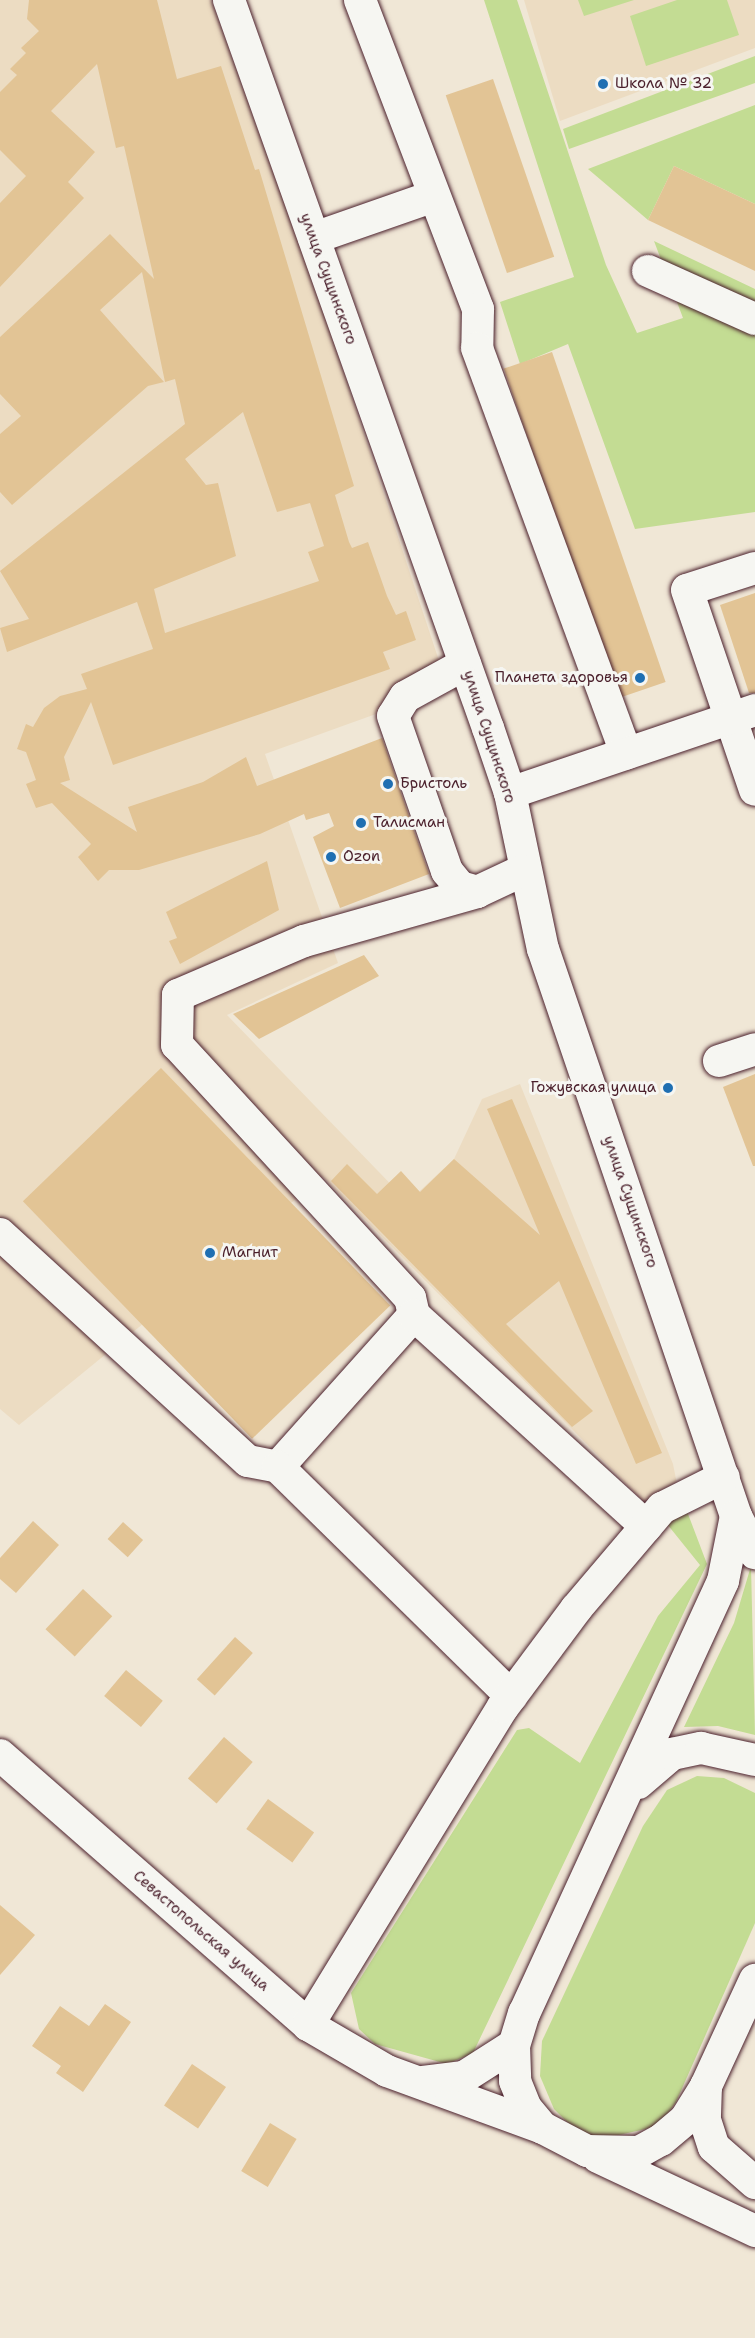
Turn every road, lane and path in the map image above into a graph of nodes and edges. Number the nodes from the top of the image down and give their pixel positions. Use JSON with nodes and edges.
{"nodes":[{"id":1,"x":229,"y":0,"type":"edge"},
{"id":2,"x":360,"y":0,"type":"edge"},
{"id":3,"x":434,"y":196,"type":"junction"},
{"id":4,"x":314,"y":238,"type":"junction"},
{"id":5,"x":648,"y":272,"type":"dead end"},
{"id":6,"x":755,"y":319,"type":"edge"},
{"id":7,"x":755,"y":568,"type":"edge"},
{"id":8,"x":465,"y":664,"type":"junction"},
{"id":9,"x":742,"y":714,"type":"edge"},
{"id":10,"x":626,"y":754,"type":"junction"},
{"id":11,"x":755,"y":790,"type":"edge"},
{"id":12,"x":510,"y":793,"type":"junction"},
{"id":13,"x":522,"y":871,"type":"junction"},
{"id":14,"x":477,"y":892,"type":"junction"},
{"id":15,"x":755,"y":1049,"type":"edge"},
{"id":16,"x":719,"y":1061,"type":"dead end"},
{"id":17,"x":0,"y":1233,"type":"edge"},
{"id":18,"x":414,"y":1315,"type":"junction"},
{"id":19,"x":278,"y":1467,"type":"junction"},
{"id":20,"x":724,"y":1477,"type":"junction"},
{"id":21,"x":736,"y":1516,"type":"junction"},
{"id":22,"x":646,"y":1526,"type":"junction"},
{"id":23,"x":755,"y":1553,"type":"edge"},
{"id":24,"x":511,"y":1696,"type":"junction"},
{"id":25,"x":0,"y":1755,"type":"edge"},
{"id":26,"x":755,"y":1760,"type":"edge"},
{"id":27,"x":628,"y":1798,"type":"junction"},
{"id":28,"x":755,"y":1980,"type":"edge"},
{"id":29,"x":308,"y":2025,"type":"junction"},
{"id":30,"x":514,"y":2045,"type":"junction"},
{"id":31,"x":419,"y":2083,"type":"junction"},
{"id":32,"x":706,"y":2086,"type":"junction"},
{"id":33,"x":543,"y":2128,"type":"junction"},
{"id":34,"x":587,"y":2151,"type":"junction"},
{"id":35,"x":755,"y":2183,"type":"edge"},
{"id":36,"x":755,"y":2231,"type":"edge"}],
"edges":[{"from":1,"to":4,"type":"street","name":"улица Сущинского"},
{"from":2,"to":3,"type":"street"},
{"from":3,"to":4,"type":"street"},
{"from":3,"to":10,"type":"street"},
{"from":4,"to":8,"type":"street","name":"улица Сущинского"},
{"from":5,"to":6,"type":"street"},
{"from":7,"to":9,"type":"street"},
{"from":8,"to":12,"type":"street","name":"улица Сущинского"},
{"from":8,"to":14,"type":"street"},
{"from":9,"to":10,"type":"street"},
{"from":9,"to":11,"type":"street"},
{"from":10,"to":12,"type":"street"},
{"from":12,"to":13,"type":"street","name":"улица Сущинского"},
{"from":13,"to":14,"type":"street"},
{"from":13,"to":20,"type":"street","name":"улица Сущинского"},
{"from":14,"to":18,"type":"street"},
{"from":15,"to":16,"type":"street"},
{"from":17,"to":19,"type":"street"},
{"from":18,"to":19,"type":"street"},
{"from":18,"to":22,"type":"street"},
{"from":19,"to":24,"type":"street"},
{"from":20,"to":21,"type":"street","name":"улица Сущинского"},
{"from":20,"to":22,"type":"street"},
{"from":21,"to":23,"type":"street","name":"улица Сущинского"},
{"from":21,"to":27,"type":"street"},
{"from":22,"to":24,"type":"street"},
{"from":24,"to":29,"type":"street"},
{"from":25,"to":29,"type":"street","name":"Севастопольская улица"},
{"from":26,"to":27,"type":"street"},
{"from":27,"to":30,"type":"street"},
{"from":28,"to":32,"type":"street"},
{"from":29,"to":31,"type":"street","name":"Севастопольская улица"},
{"from":30,"to":31,"type":"street"},
{"from":30,"to":33,"type":"street"},
{"from":31,"to":33,"type":"street","name":"Севастопольская улица"},
{"from":32,"to":34,"type":"street"},
{"from":32,"to":35,"type":"street"},
{"from":33,"to":34,"type":"street","name":"Севастопольская улица"},
{"from":34,"to":36,"type":"street"}]}
